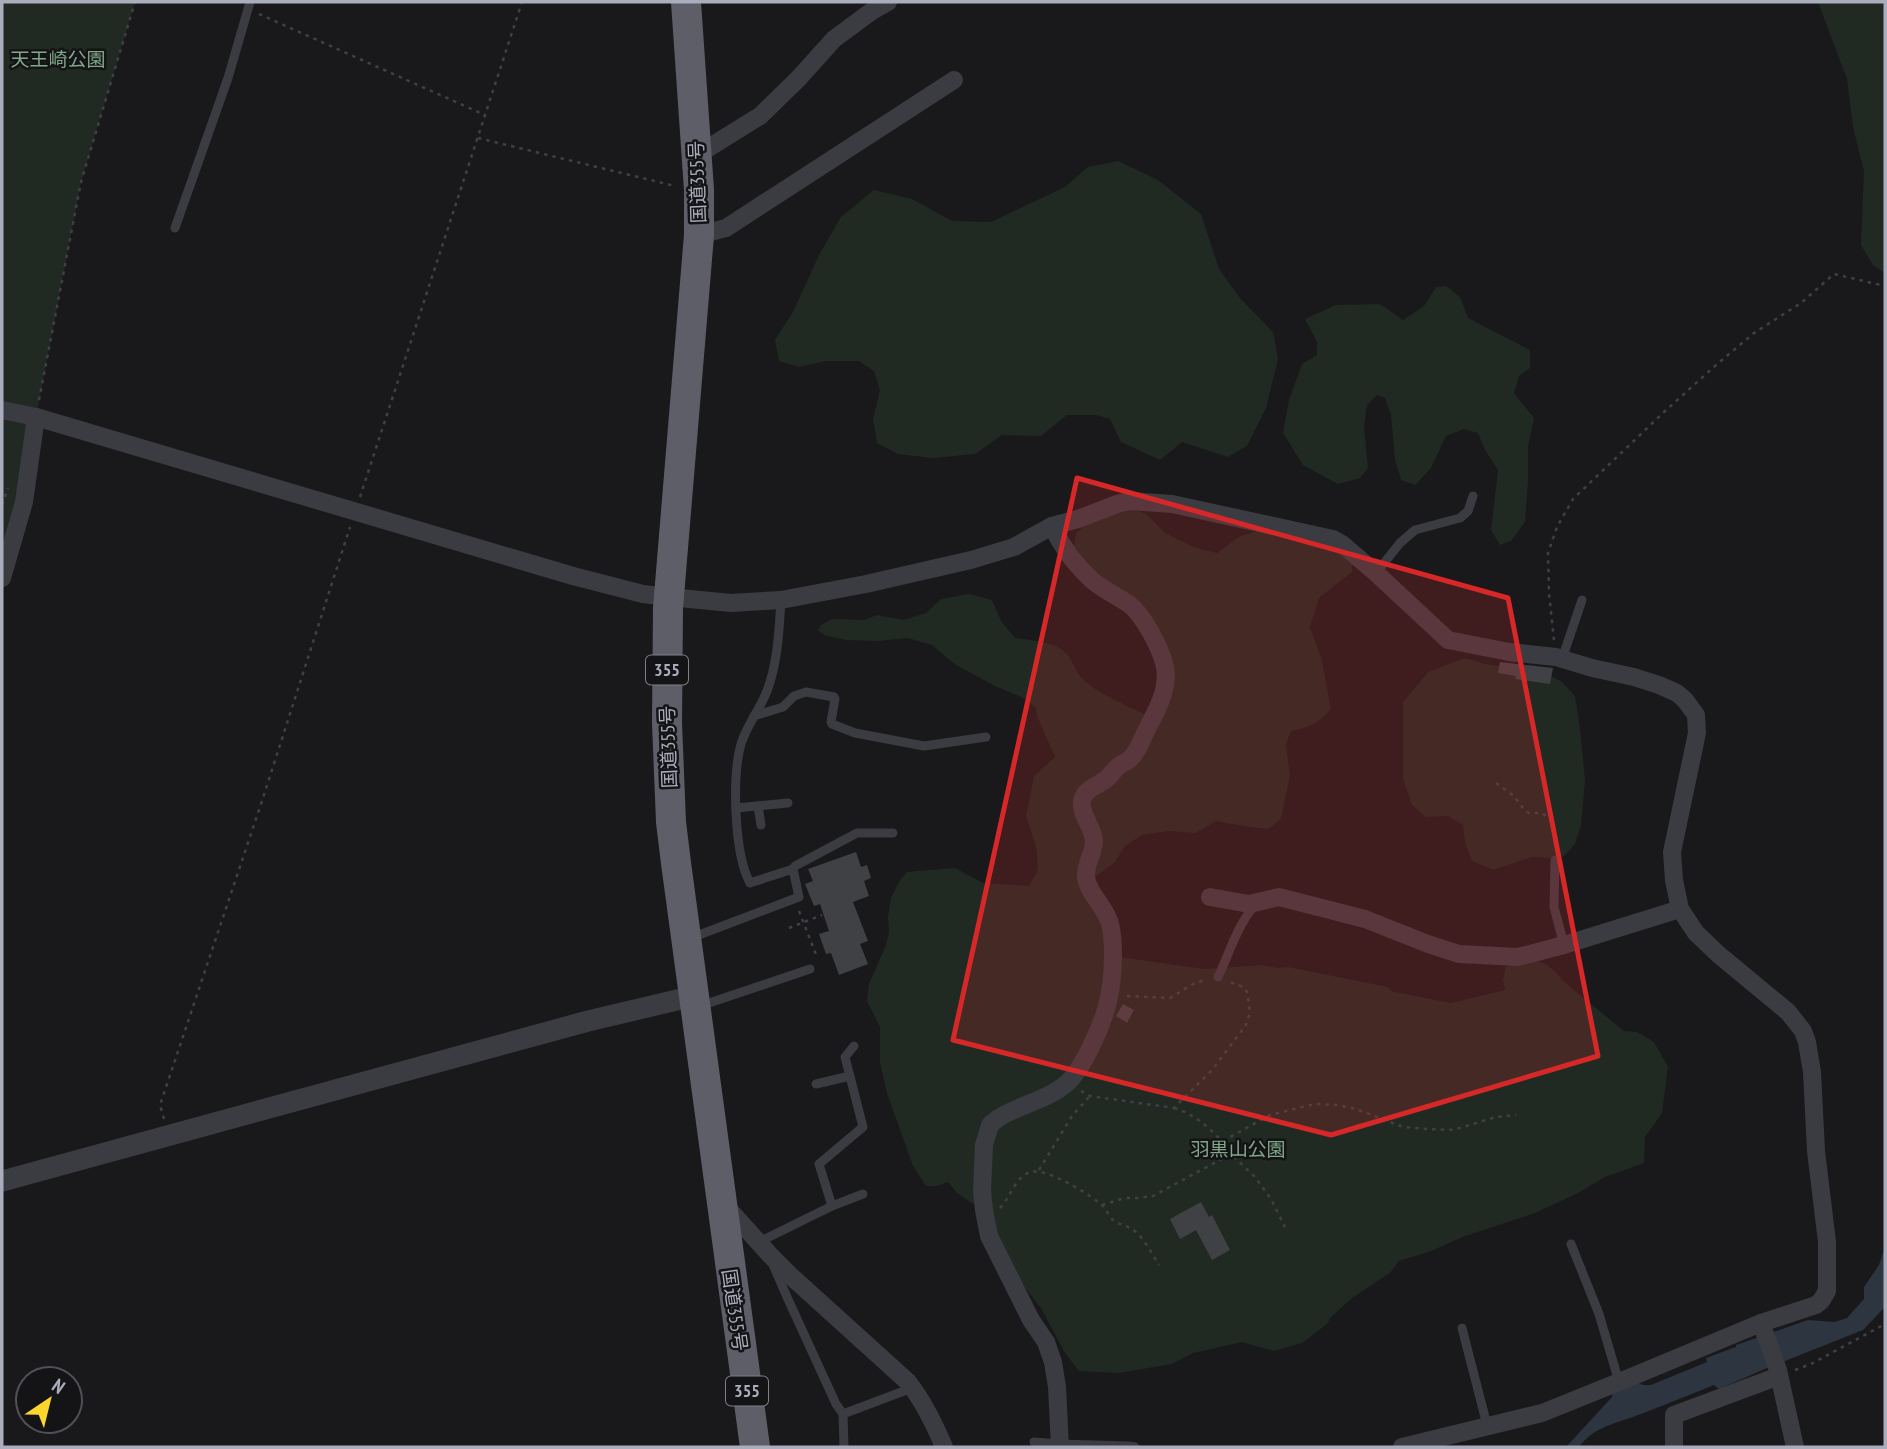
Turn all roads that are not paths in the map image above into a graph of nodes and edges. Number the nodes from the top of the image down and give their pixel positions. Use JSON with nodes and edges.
{"nodes":[{"id":1,"x":686,"y":2,"type":"edge"},
{"id":2,"x":888,"y":2,"type":"edge"},
{"id":3,"x":248,"y":5,"type":"edge"},
{"id":4,"x":954,"y":80,"type":"dead end"},
{"id":5,"x":697,"y":155,"type":"junction"},
{"id":6,"x":175,"y":228,"type":"dead end"},
{"id":7,"x":699,"y":235,"type":"junction"},
{"id":8,"x":2,"y":410,"type":"edge"},
{"id":9,"x":36,"y":417,"type":"junction"},
{"id":10,"x":1473,"y":496,"type":"dead end"},
{"id":11,"x":1052,"y":526,"type":"junction"},
{"id":12,"x":1376,"y":573,"type":"junction"},
{"id":13,"x":2,"y":578,"type":"edge"},
{"id":14,"x":668,"y":597,"type":"junction"},
{"id":15,"x":781,"y":600,"type":"junction"},
{"id":16,"x":1583,"y":600,"type":"dead end"},
{"id":17,"x":1559,"y":658,"type":"junction"},
{"id":18,"x":754,"y":716,"type":"junction"},
{"id":19,"x":986,"y":737,"type":"dead end"},
{"id":20,"x":788,"y":803,"type":"dead end"},
{"id":21,"x":758,"y":806,"type":"junction"},
{"id":22,"x":736,"y":808,"type":"junction"},
{"id":23,"x":761,"y":825,"type":"dead end"},
{"id":24,"x":893,"y":833,"type":"dead end"},
{"id":25,"x":1555,"y":860,"type":"road end"},
{"id":26,"x":793,"y":869,"type":"junction"},
{"id":27,"x":1210,"y":897,"type":"dead end"},
{"id":28,"x":1257,"y":903,"type":"junction"},
{"id":29,"x":1680,"y":909,"type":"junction"},
{"id":30,"x":687,"y":940,"type":"junction"},
{"id":31,"x":1564,"y":945,"type":"junction"},
{"id":32,"x":810,"y":969,"type":"road end"},
{"id":33,"x":1219,"y":977,"type":"road end"},
{"id":34,"x":694,"y":1002,"type":"junction"},
{"id":35,"x":854,"y":1046,"type":"dead end"},
{"id":36,"x":850,"y":1076,"type":"junction"},
{"id":37,"x":817,"y":1084,"type":"dead end"},
{"id":38,"x":2,"y":1181,"type":"edge"},
{"id":39,"x":863,"y":1194,"type":"dead end"},
{"id":40,"x":832,"y":1206,"type":"junction"},
{"id":41,"x":722,"y":1209,"type":"junction"},
{"id":42,"x":1571,"y":1244,"type":"dead end"},
{"id":43,"x":764,"y":1249,"type":"junction"},
{"id":44,"x":1762,"y":1327,"type":"junction"},
{"id":45,"x":1462,"y":1328,"type":"dead end"},
{"id":46,"x":1778,"y":1373,"type":"junction"},
{"id":47,"x":1619,"y":1382,"type":"junction"},
{"id":48,"x":912,"y":1388,"type":"junction"},
{"id":49,"x":843,"y":1414,"type":"junction"},
{"id":50,"x":1487,"y":1425,"type":"junction"},
{"id":51,"x":1034,"y":1442,"type":"dead end"},
{"id":52,"x":1060,"y":1446,"type":"edge"},
{"id":53,"x":755,"y":1447,"type":"edge"},
{"id":54,"x":844,"y":1447,"type":"edge"},
{"id":55,"x":944,"y":1447,"type":"edge"},
{"id":56,"x":1135,"y":1447,"type":"edge"},
{"id":57,"x":1402,"y":1447,"type":"edge"},
{"id":58,"x":1674,"y":1447,"type":"edge"},
{"id":59,"x":1795,"y":1447,"type":"edge"}],
"edges":[{"from":1,"to":5,"type":"highway","name":"国道355号","number":"355"},
{"from":2,"to":5,"type":"street"},
{"from":3,"to":6,"type":"lane"},
{"from":4,"to":7,"type":"street"},
{"from":5,"to":7,"type":"highway","name":"国道355号","number":"355"},
{"from":7,"to":14,"type":"highway","name":"国道355号","number":"355"},
{"from":8,"to":9,"type":"street"},
{"from":9,"to":13,"type":"street"},
{"from":9,"to":14,"type":"street"},
{"from":10,"to":12,"type":"lane"},
{"from":11,"to":12,"type":"street"},
{"from":11,"to":15,"type":"street"},
{"from":11,"to":52,"type":"street"},
{"from":12,"to":17,"type":"street"},
{"from":14,"to":15,"type":"street"},
{"from":14,"to":30,"type":"highway","name":"国道355号","number":"355"},
{"from":15,"to":18,"type":"lane"},
{"from":16,"to":17,"type":"lane"},
{"from":17,"to":29,"type":"street"},
{"from":18,"to":19,"type":"lane"},
{"from":18,"to":22,"type":"lane"},
{"from":20,"to":21,"type":"lane"},
{"from":21,"to":22,"type":"lane"},
{"from":21,"to":23,"type":"lane"},
{"from":22,"to":26,"type":"lane"},
{"from":24,"to":26,"type":"lane"},
{"from":25,"to":31,"type":"lane"},
{"from":26,"to":30,"type":"lane"},
{"from":27,"to":28,"type":"street"},
{"from":28,"to":31,"type":"street"},
{"from":28,"to":33,"type":"lane"},
{"from":29,"to":31,"type":"street"},
{"from":29,"to":44,"type":"street"},
{"from":30,"to":34,"type":"highway","name":"国道355号","number":"355"},
{"from":32,"to":34,"type":"lane"},
{"from":34,"to":38,"type":"street"},
{"from":34,"to":41,"type":"highway","name":"国道355号","number":"355"},
{"from":35,"to":36,"type":"lane"},
{"from":36,"to":37,"type":"lane"},
{"from":36,"to":40,"type":"lane"},
{"from":39,"to":40,"type":"lane"},
{"from":40,"to":43,"type":"lane"},
{"from":41,"to":43,"type":"street"},
{"from":41,"to":53,"type":"highway","name":"国道355号","number":"355"},
{"from":42,"to":47,"type":"lane"},
{"from":43,"to":48,"type":"street"},
{"from":43,"to":49,"type":"lane"},
{"from":44,"to":46,"type":"street"},
{"from":44,"to":47,"type":"street"},
{"from":45,"to":50,"type":"lane"},
{"from":46,"to":58,"type":"street"},
{"from":46,"to":59,"type":"street"},
{"from":47,"to":50,"type":"street"},
{"from":48,"to":49,"type":"lane"},
{"from":48,"to":55,"type":"street"},
{"from":49,"to":54,"type":"lane"},
{"from":50,"to":57,"type":"street"},
{"from":51,"to":52,"type":"lane"},
{"from":52,"to":56,"type":"lane"}]}
